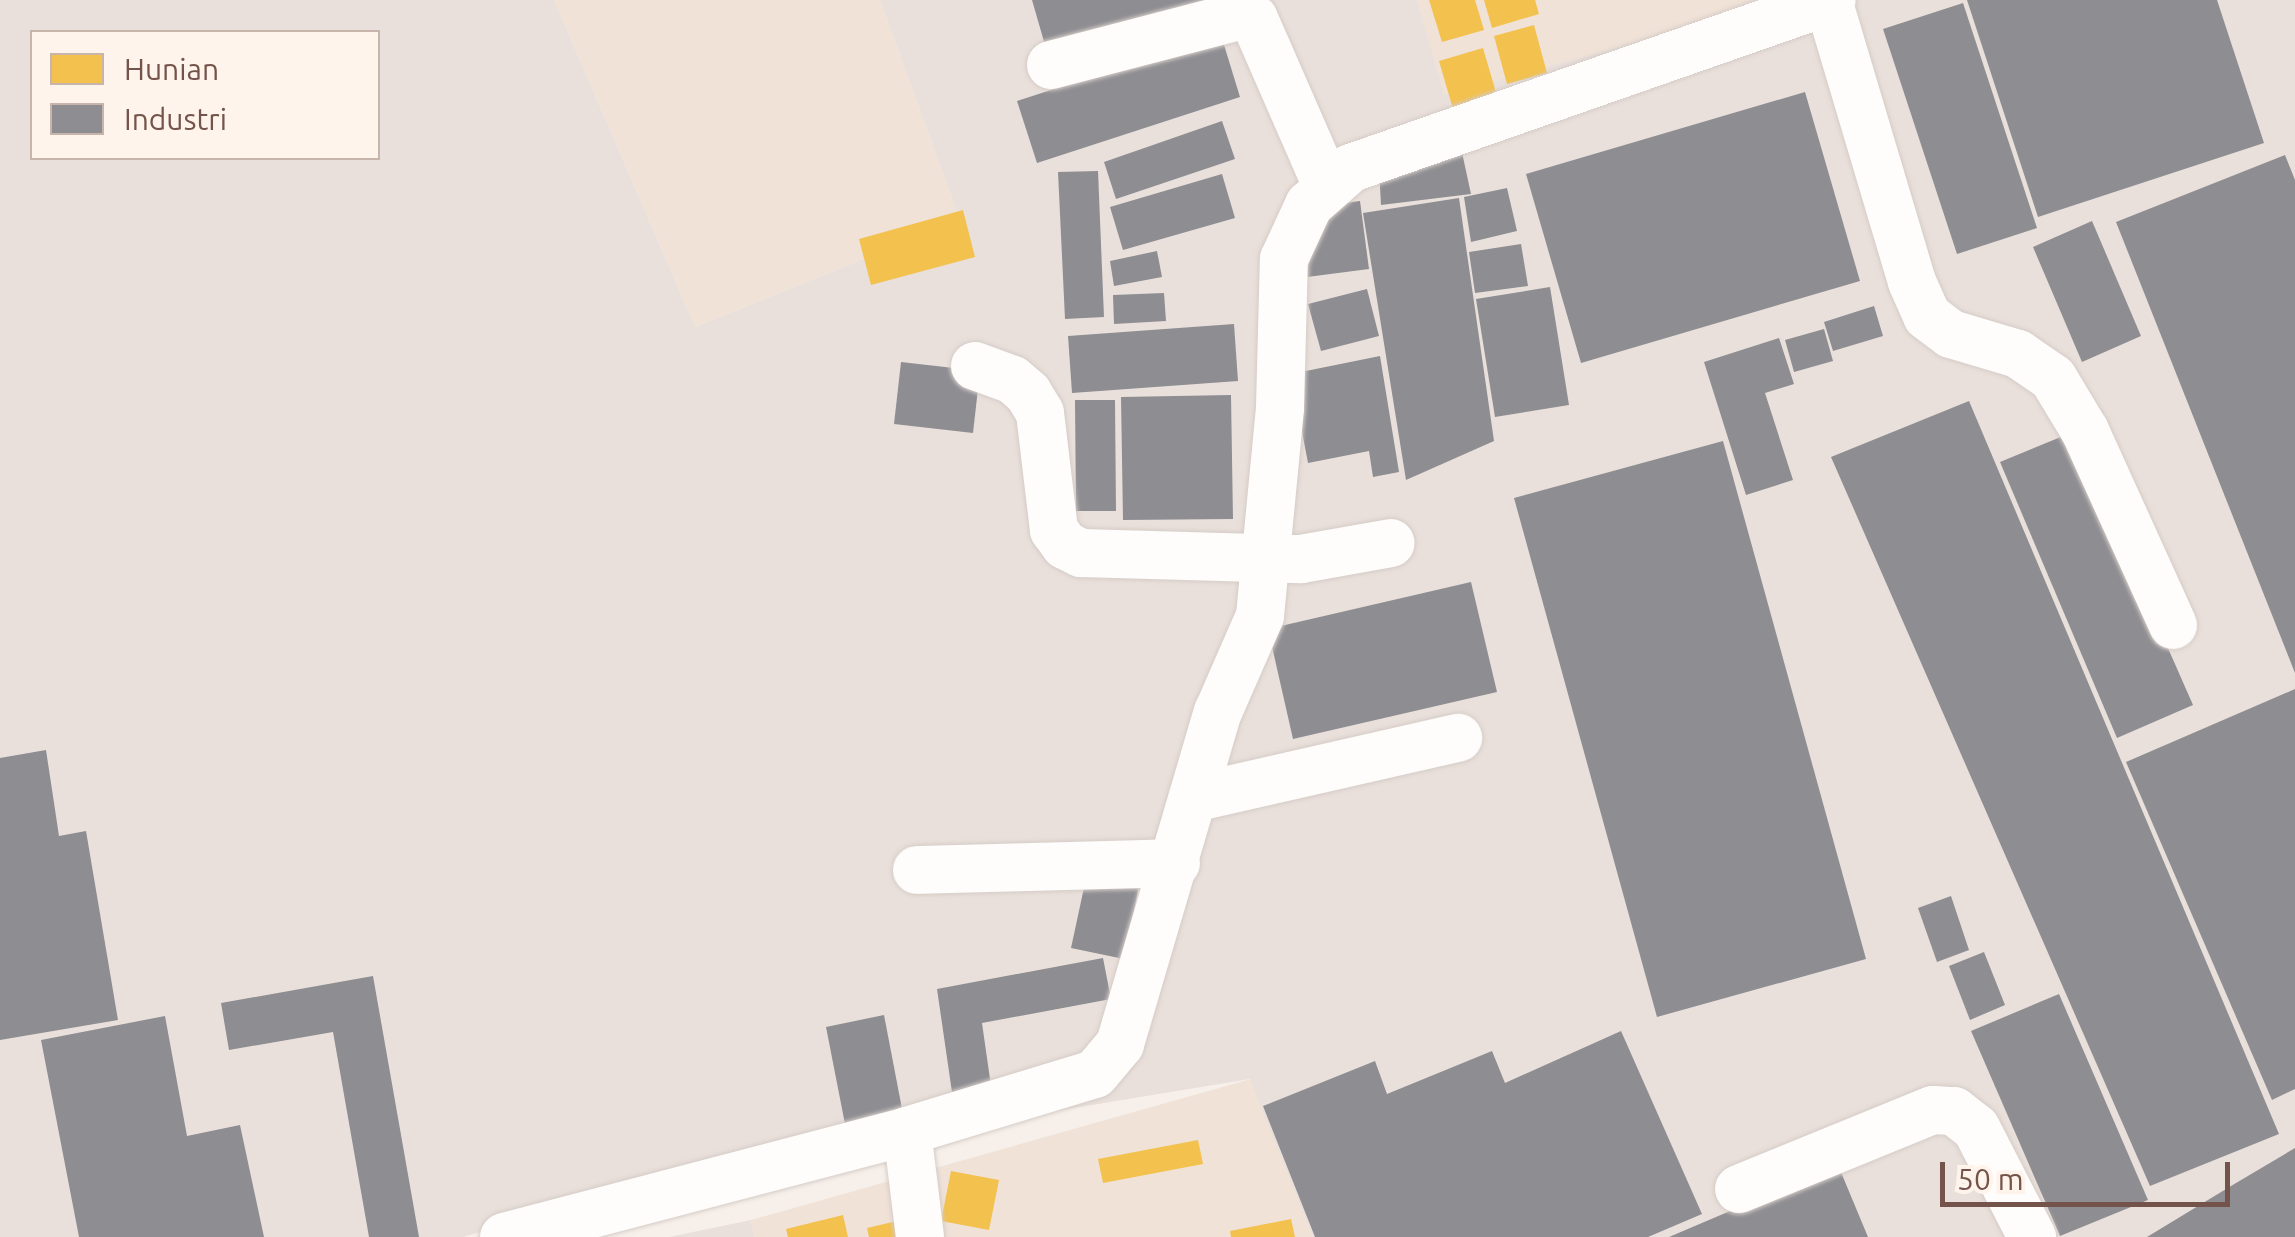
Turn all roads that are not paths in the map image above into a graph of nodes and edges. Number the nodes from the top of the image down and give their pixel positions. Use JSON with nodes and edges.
{"nodes":[{"id":1,"x":1829,"y":0,"type":"edge"},
{"id":2,"x":1051,"y":65,"type":"dead end"},
{"id":3,"x":1328,"y":188,"type":"junction"},
{"id":4,"x":975,"y":366,"type":"dead end"},
{"id":5,"x":1391,"y":543,"type":"dead end"},
{"id":6,"x":1268,"y":558,"type":"junction"},
{"id":7,"x":2172,"y":625,"type":"dead end"},
{"id":8,"x":1458,"y":738,"type":"dead end"},
{"id":9,"x":1193,"y":798,"type":"junction"},
{"id":10,"x":1176,"y":863,"type":"junction"},
{"id":11,"x":917,"y":870,"type":"dead end"},
{"id":12,"x":907,"y":1131,"type":"junction"},
{"id":13,"x":1738,"y":1188,"type":"dead end"},
{"id":14,"x":504,"y":1237,"type":"edge"},
{"id":15,"x":920,"y":1237,"type":"edge"},
{"id":16,"x":2032,"y":1237,"type":"edge"}],
"edges":[{"from":1,"to":3,"type":"street"},
{"from":1,"to":7,"type":"street"},
{"from":2,"to":3,"type":"street"},
{"from":3,"to":6,"type":"street"},
{"from":4,"to":6,"type":"street"},
{"from":5,"to":6,"type":"street"},
{"from":6,"to":9,"type":"street"},
{"from":8,"to":9,"type":"street"},
{"from":9,"to":10,"type":"street"},
{"from":10,"to":11,"type":"street"},
{"from":10,"to":12,"type":"street"},
{"from":12,"to":14,"type":"street"},
{"from":12,"to":15,"type":"street"},
{"from":13,"to":16,"type":"street"}]}
